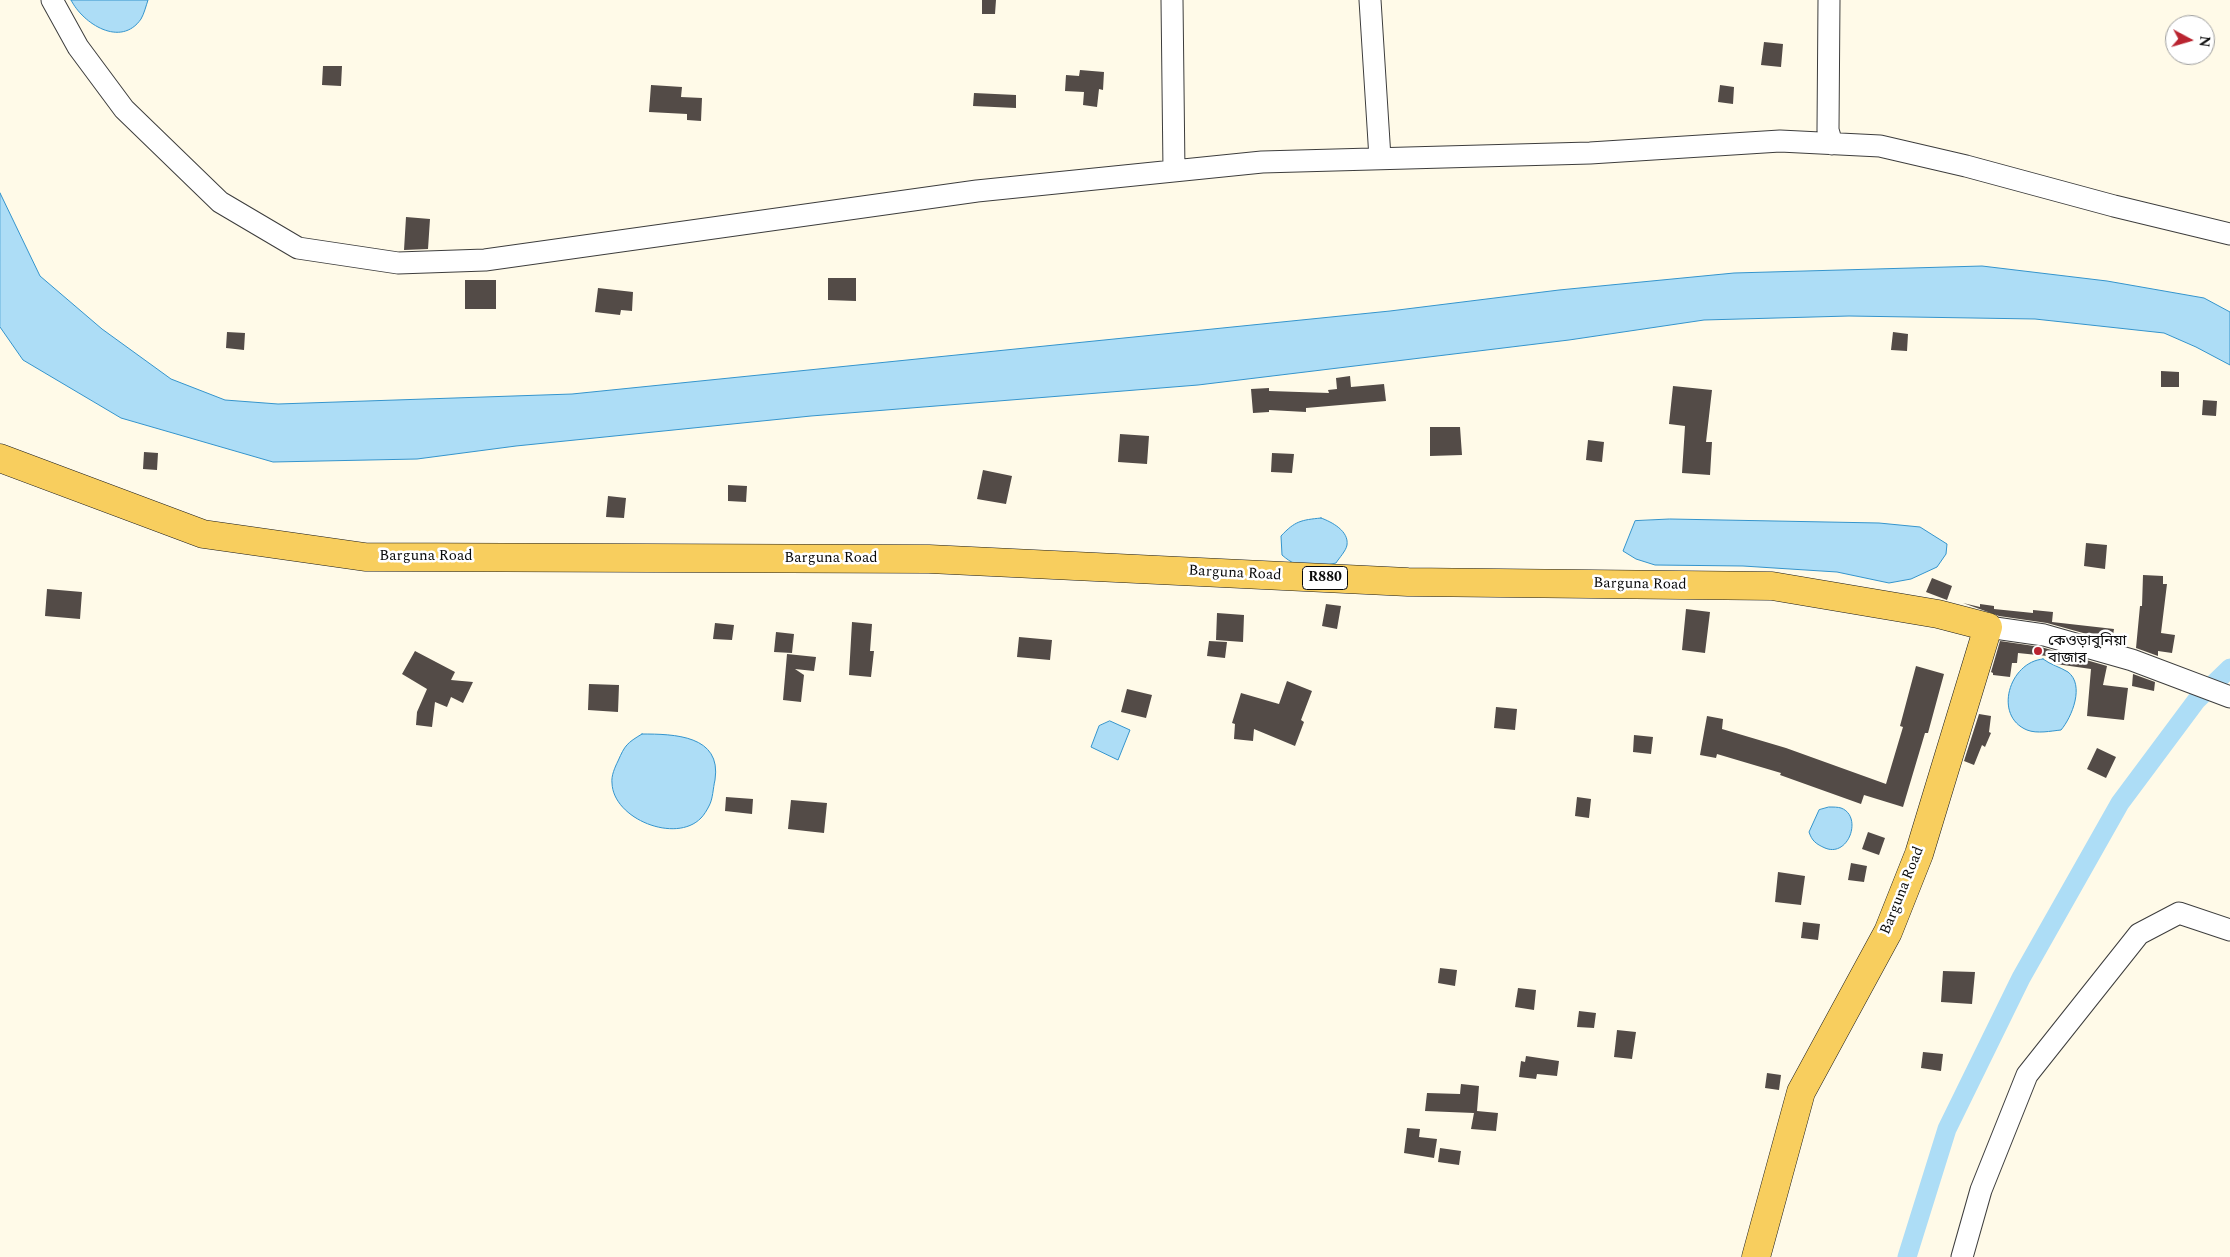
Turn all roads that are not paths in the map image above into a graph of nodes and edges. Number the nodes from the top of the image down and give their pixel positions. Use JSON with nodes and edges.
{"nodes":[{"id":1,"x":52,"y":0,"type":"edge"},
{"id":2,"x":1172,"y":0,"type":"edge"},
{"id":3,"x":1370,"y":0,"type":"edge"},
{"id":4,"x":1829,"y":0,"type":"edge"},
{"id":5,"x":1832,"y":144,"type":"junction"},
{"id":6,"x":1380,"y":158,"type":"junction"},
{"id":7,"x":1174,"y":171,"type":"junction"},
{"id":8,"x":2230,"y":234,"type":"edge"},
{"id":9,"x":0,"y":458,"type":"edge"},
{"id":10,"x":1988,"y":628,"type":"junction"},
{"id":11,"x":2230,"y":697,"type":"edge"},
{"id":12,"x":2230,"y":930,"type":"edge"},
{"id":13,"x":1756,"y":1257,"type":"edge"},
{"id":14,"x":1962,"y":1257,"type":"edge"}],
"edges":[{"from":1,"to":7,"type":"street"},
{"from":2,"to":7,"type":"street"},
{"from":3,"to":6,"type":"street"},
{"from":4,"to":5,"type":"street"},
{"from":5,"to":6,"type":"street"},
{"from":5,"to":8,"type":"street"},
{"from":6,"to":7,"type":"street"},
{"from":9,"to":10,"type":"main road","name":"Barguna Road","number":"R880"},
{"from":10,"to":11,"type":"street"},
{"from":10,"to":13,"type":"main road","name":"Barguna Road"},
{"from":12,"to":14,"type":"street"}]}
